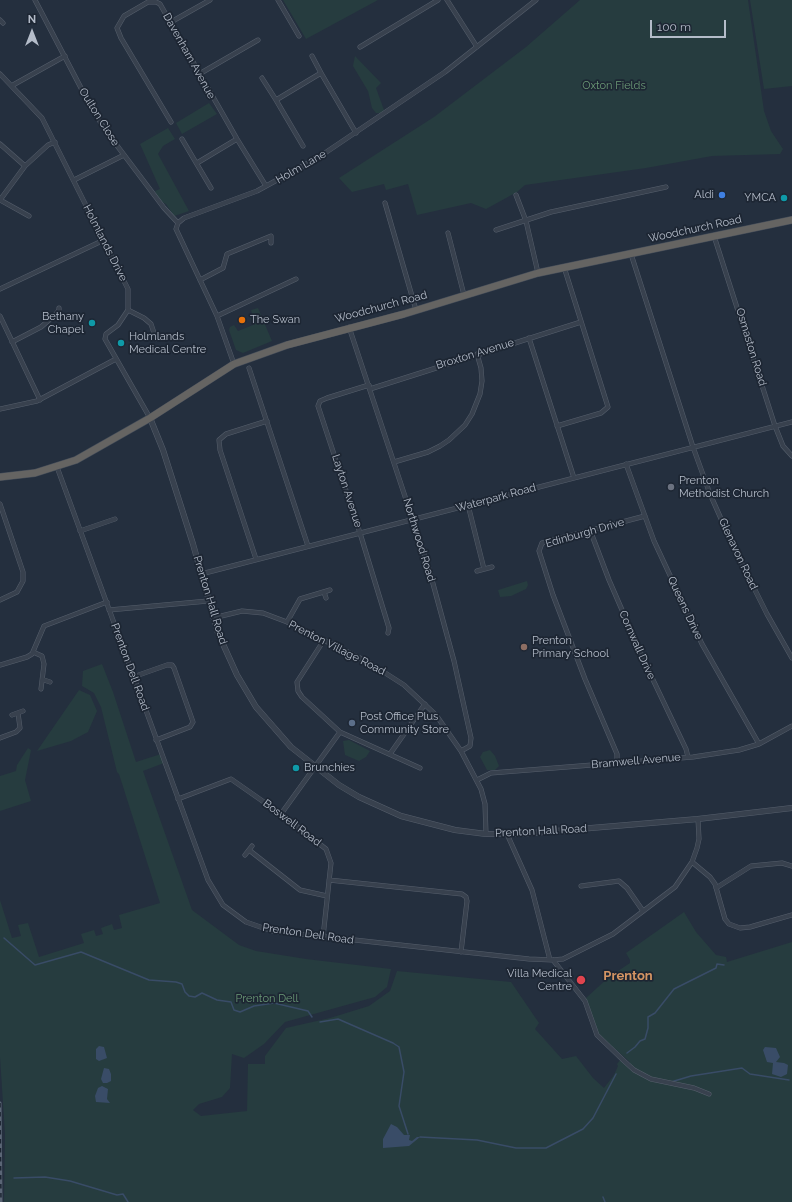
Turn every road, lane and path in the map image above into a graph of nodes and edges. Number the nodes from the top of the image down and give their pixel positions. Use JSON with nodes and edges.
{"nodes":[{"id":1,"x":35,"y":0,"type":"edge"},
{"id":2,"x":210,"y":0,"type":"edge"},
{"id":3,"x":278,"y":0,"type":"edge"},
{"id":4,"x":438,"y":0,"type":"edge"},
{"id":5,"x":447,"y":0,"type":"edge"},
{"id":6,"x":536,"y":0,"type":"edge"},
{"id":7,"x":171,"y":22,"type":"junction"},
{"id":8,"x":299,"y":36,"type":"dead end"},
{"id":9,"x":258,"y":40,"type":"dead end"},
{"id":10,"x":360,"y":47,"type":"dead end"},
{"id":11,"x":477,"y":47,"type":"junction"},
{"id":12,"x":65,"y":56,"type":"junction"},
{"id":13,"x":312,"y":56,"type":"dead end"},
{"id":14,"x":201,"y":73,"type":"junction"},
{"id":15,"x":321,"y":73,"type":"junction"},
{"id":16,"x":0,"y":74,"type":"edge"},
{"id":17,"x":262,"y":78,"type":"dead end"},
{"id":18,"x":13,"y":86,"type":"junction"},
{"id":19,"x":276,"y":100,"type":"junction"},
{"id":20,"x":171,"y":122,"type":"dead end"},
{"id":21,"x":356,"y":133,"type":"junction"},
{"id":22,"x":182,"y":139,"type":"dead end"},
{"id":23,"x":237,"y":140,"type":"junction"},
{"id":24,"x":55,"y":142,"type":"junction"},
{"id":25,"x":0,"y":144,"type":"edge"},
{"id":26,"x":303,"y":146,"type":"dead end"},
{"id":27,"x":124,"y":155,"type":"junction"},
{"id":28,"x":197,"y":163,"type":"junction"},
{"id":29,"x":25,"y":166,"type":"junction"},
{"id":30,"x":74,"y":180,"type":"junction"},
{"id":31,"x":266,"y":186,"type":"junction"},
{"id":32,"x":666,"y":187,"type":"dead end"},
{"id":33,"x":211,"y":188,"type":"dead end"},
{"id":34,"x":516,"y":195,"type":"dead end"},
{"id":35,"x":0,"y":200,"type":"edge"},
{"id":36,"x":385,"y":203,"type":"dead end"},
{"id":37,"x":29,"y":216,"type":"dead end"},
{"id":38,"x":792,"y":220,"type":"edge"},
{"id":39,"x":526,"y":221,"type":"junction"},
{"id":40,"x":178,"y":223,"type":"junction"},
{"id":41,"x":496,"y":230,"type":"dead end"},
{"id":42,"x":448,"y":233,"type":"dead end"},
{"id":43,"x":714,"y":236,"type":"junction"},
{"id":44,"x":104,"y":240,"type":"junction"},
{"id":45,"x":272,"y":243,"type":"dead end"},
{"id":46,"x":631,"y":254,"type":"junction"},
{"id":47,"x":563,"y":267,"type":"junction"},
{"id":48,"x":538,"y":273,"type":"junction"},
{"id":49,"x":296,"y":279,"type":"dead end"},
{"id":50,"x":200,"y":280,"type":"junction"},
{"id":51,"x":0,"y":289,"type":"edge"},
{"id":52,"x":464,"y":295,"type":"junction"},
{"id":53,"x":60,"y":309,"type":"dead end"},
{"id":54,"x":128,"y":310,"type":"junction"},
{"id":55,"x":416,"y":310,"type":"junction"},
{"id":56,"x":0,"y":316,"type":"edge"},
{"id":57,"x":217,"y":316,"type":"junction"},
{"id":58,"x":581,"y":322,"type":"junction"},
{"id":59,"x":349,"y":327,"type":"junction"},
{"id":60,"x":529,"y":338,"type":"junction"},
{"id":61,"x":157,"y":340,"type":"dead end"},
{"id":62,"x":12,"y":342,"type":"junction"},
{"id":63,"x":477,"y":354,"type":"junction"},
{"id":64,"x":116,"y":359,"type":"junction"},
{"id":65,"x":234,"y":364,"type":"junction"},
{"id":66,"x":249,"y":368,"type":"dead end"},
{"id":67,"x":370,"y":387,"type":"junction"},
{"id":68,"x":40,"y":400,"type":"junction"},
{"id":69,"x":0,"y":408,"type":"edge"},
{"id":70,"x":150,"y":418,"type":"junction"},
{"id":71,"x":267,"y":421,"type":"junction"},
{"id":72,"x":792,"y":422,"type":"edge"},
{"id":73,"x":557,"y":426,"type":"junction"},
{"id":74,"x":775,"y":426,"type":"junction"},
{"id":75,"x":693,"y":447,"type":"junction"},
{"id":76,"x":792,"y":456,"type":"edge"},
{"id":77,"x":394,"y":462,"type":"junction"},
{"id":78,"x":626,"y":464,"type":"junction"},
{"id":79,"x":56,"y":467,"type":"junction"},
{"id":80,"x":0,"y":477,"type":"edge"},
{"id":81,"x":574,"y":478,"type":"junction"},
{"id":82,"x":0,"y":504,"type":"edge"},
{"id":83,"x":468,"y":505,"type":"junction"},
{"id":84,"x":645,"y":516,"type":"junction"},
{"id":85,"x":115,"y":519,"type":"dead end"},
{"id":86,"x":413,"y":520,"type":"junction"},
{"id":87,"x":590,"y":530,"type":"junction"},
{"id":88,"x":80,"y":531,"type":"junction"},
{"id":89,"x":360,"y":533,"type":"junction"},
{"id":90,"x":308,"y":546,"type":"junction"},
{"id":91,"x":256,"y":559,"type":"junction"},
{"id":92,"x":492,"y":567,"type":"dead end"},
{"id":93,"x":484,"y":570,"type":"junction"},
{"id":94,"x":477,"y":571,"type":"dead end"},
{"id":95,"x":201,"y":574,"type":"junction"},
{"id":96,"x":330,"y":590,"type":"dead end"},
{"id":97,"x":324,"y":592,"type":"junction"},
{"id":98,"x":326,"y":598,"type":"dead end"},
{"id":99,"x":0,"y":600,"type":"edge"},
{"id":100,"x":208,"y":601,"type":"junction"},
{"id":101,"x":107,"y":602,"type":"junction"},
{"id":102,"x":110,"y":610,"type":"junction"},
{"id":103,"x":213,"y":618,"type":"junction"},
{"id":104,"x":286,"y":622,"type":"junction"},
{"id":105,"x":388,"y":633,"type":"dead end"},
{"id":106,"x":324,"y":640,"type":"junction"},
{"id":107,"x":33,"y":652,"type":"junction"},
{"id":108,"x":792,"y":658,"type":"edge"},
{"id":109,"x":0,"y":665,"type":"edge"},
{"id":110,"x":134,"y":677,"type":"junction"},
{"id":111,"x":44,"y":680,"type":"junction"},
{"id":112,"x":50,"y":682,"type":"dead end"},
{"id":113,"x":41,"y":689,"type":"dead end"},
{"id":114,"x":425,"y":704,"type":"junction"},
{"id":115,"x":23,"y":711,"type":"dead end"},
{"id":116,"x":18,"y":713,"type":"junction"},
{"id":117,"x":12,"y":714,"type":"dead end"},
{"id":118,"x":792,"y":726,"type":"edge"},
{"id":119,"x":340,"y":732,"type":"junction"},
{"id":120,"x":0,"y":738,"type":"edge"},
{"id":121,"x":156,"y":740,"type":"junction"},
{"id":122,"x":759,"y":744,"type":"junction"},
{"id":123,"x":461,"y":751,"type":"junction"},
{"id":124,"x":390,"y":754,"type":"junction"},
{"id":125,"x":688,"y":757,"type":"junction"},
{"id":126,"x":617,"y":763,"type":"junction"},
{"id":127,"x":314,"y":766,"type":"junction"},
{"id":128,"x":420,"y":768,"type":"dead end"},
{"id":129,"x":476,"y":780,"type":"junction"},
{"id":130,"x":178,"y":799,"type":"junction"},
{"id":131,"x":792,"y":808,"type":"edge"},
{"id":132,"x":281,"y":814,"type":"junction"},
{"id":133,"x":698,"y":819,"type":"junction"},
{"id":134,"x":486,"y":834,"type":"junction"},
{"id":135,"x":506,"y":834,"type":"junction"},
{"id":136,"x":252,"y":846,"type":"dead end"},
{"id":137,"x":249,"y":850,"type":"junction"},
{"id":138,"x":245,"y":855,"type":"dead end"},
{"id":139,"x":692,"y":862,"type":"junction"},
{"id":140,"x":792,"y":866,"type":"edge"},
{"id":141,"x":329,"y":880,"type":"junction"},
{"id":142,"x":582,"y":886,"type":"dead end"},
{"id":143,"x":716,"y":888,"type":"junction"},
{"id":144,"x":327,"y":896,"type":"junction"},
{"id":145,"x":644,"y":911,"type":"junction"},
{"id":146,"x":792,"y":915,"type":"edge"},
{"id":147,"x":323,"y":936,"type":"junction"},
{"id":148,"x":461,"y":952,"type":"junction"},
{"id":149,"x":551,"y":960,"type":"junction"},
{"id":150,"x":709,"y":1094,"type":"dead end"}],
"edges":[{"from":1,"to":12,"type":"street","name":"Oulton Close"},
{"from":2,"to":7,"type":"street"},
{"from":3,"to":8,"type":"street"},
{"from":4,"to":10,"type":"street"},
{"from":5,"to":11,"type":"street"},
{"from":6,"to":11,"type":"street","name":"Holm Lane"},
{"from":7,"to":14,"type":"street","name":"Davenham Avenue"},
{"from":7,"to":20,"type":"street","name":"Davenham Avenue"},
{"from":9,"to":14,"type":"street"},
{"from":11,"to":21,"type":"street","name":"Holm Lane"},
{"from":12,"to":18,"type":"street"},
{"from":12,"to":27,"type":"street","name":"Oulton Close"},
{"from":13,"to":15,"type":"street"},
{"from":14,"to":23,"type":"street","name":"Davenham Avenue"},
{"from":15,"to":19,"type":"street"},
{"from":15,"to":21,"type":"street"},
{"from":16,"to":18,"type":"street","name":"Holmlands Drive"},
{"from":17,"to":19,"type":"street"},
{"from":18,"to":24,"type":"street","name":"Holmlands Drive"},
{"from":19,"to":26,"type":"street"},
{"from":21,"to":31,"type":"street","name":"Holm Lane"},
{"from":22,"to":28,"type":"street"},
{"from":23,"to":28,"type":"street"},
{"from":23,"to":31,"type":"street","name":"Davenham Avenue"},
{"from":24,"to":29,"type":"street"},
{"from":24,"to":30,"type":"street","name":"Holmlands Drive"},
{"from":25,"to":29,"type":"street"},
{"from":27,"to":30,"type":"street"},
{"from":27,"to":40,"type":"street","name":"Oulton Close"},
{"from":28,"to":33,"type":"street"},
{"from":29,"to":35,"type":"street"},
{"from":30,"to":44,"type":"street","name":"Holmlands Drive"},
{"from":31,"to":40,"type":"street","name":"Holm Lane"},
{"from":32,"to":39,"type":"street"},
{"from":34,"to":39,"type":"street"},
{"from":35,"to":37,"type":"street"},
{"from":36,"to":55,"type":"street"},
{"from":38,"to":43,"type":"highway","name":"Woodchurch Road"},
{"from":39,"to":41,"type":"street"},
{"from":39,"to":48,"type":"street"},
{"from":40,"to":50,"type":"street"},
{"from":42,"to":52,"type":"street"},
{"from":43,"to":46,"type":"highway","name":"Woodchurch Road"},
{"from":43,"to":74,"type":"street","name":"Osmaston Road"},
{"from":44,"to":51,"type":"street"},
{"from":44,"to":54,"type":"street","name":"Holmlands Drive"},
{"from":45,"to":50,"type":"street"},
{"from":46,"to":47,"type":"highway","name":"Woodchurch Road"},
{"from":46,"to":75,"type":"street","name":"Glenavon Road"},
{"from":47,"to":48,"type":"highway","name":"Woodchurch Road"},
{"from":47,"to":58,"type":"street"},
{"from":48,"to":52,"type":"highway","name":"Woodchurch Road"},
{"from":49,"to":57,"type":"street"},
{"from":50,"to":57,"type":"street"},
{"from":52,"to":55,"type":"highway","name":"Woodchurch Road"},
{"from":53,"to":62,"type":"street"},
{"from":54,"to":61,"type":"street"},
{"from":54,"to":64,"type":"street"},
{"from":55,"to":59,"type":"highway","name":"Woodchurch Road"},
{"from":56,"to":62,"type":"street"},
{"from":57,"to":65,"type":"street"},
{"from":58,"to":60,"type":"street","name":"Broxton Avenue"},
{"from":58,"to":73,"type":"street"},
{"from":59,"to":65,"type":"highway","name":"Woodchurch Road"},
{"from":59,"to":67,"type":"street","name":"Northwood Road"},
{"from":60,"to":63,"type":"street","name":"Broxton Avenue"},
{"from":60,"to":73,"type":"street"},
{"from":62,"to":68,"type":"street"},
{"from":63,"to":67,"type":"street","name":"Broxton Avenue"},
{"from":63,"to":77,"type":"street"},
{"from":64,"to":68,"type":"street"},
{"from":64,"to":70,"type":"street"},
{"from":65,"to":70,"type":"highway","name":"Woodchurch Road"},
{"from":66,"to":71,"type":"street"},
{"from":67,"to":77,"type":"street","name":"Northwood Road"},
{"from":67,"to":89,"type":"street","name":"Layton Avenue"},
{"from":68,"to":69,"type":"street"},
{"from":70,"to":79,"type":"highway","name":"Woodchurch Road"},
{"from":70,"to":95,"type":"street","name":"Prenton Hall Road"},
{"from":71,"to":90,"type":"street"},
{"from":71,"to":91,"type":"street"},
{"from":72,"to":74,"type":"street","name":"Waterpark Road"},
{"from":73,"to":81,"type":"street"},
{"from":74,"to":75,"type":"street","name":"Waterpark Road"},
{"from":74,"to":76,"type":"street","name":"Osmaston Road"},
{"from":75,"to":78,"type":"street","name":"Waterpark Road"},
{"from":75,"to":108,"type":"street","name":"Glenavon Road"},
{"from":77,"to":86,"type":"street","name":"Northwood Road"},
{"from":78,"to":81,"type":"street","name":"Waterpark Road"},
{"from":78,"to":84,"type":"street","name":"Queens Drive"},
{"from":79,"to":80,"type":"highway","name":"Woodchurch Road"},
{"from":79,"to":88,"type":"street","name":"Prenton Dell Road"},
{"from":81,"to":83,"type":"street","name":"Waterpark Road"},
{"from":82,"to":99,"type":"street"},
{"from":83,"to":86,"type":"street","name":"Waterpark Road"},
{"from":83,"to":93,"type":"street"},
{"from":84,"to":87,"type":"street","name":"Edinburgh Drive"},
{"from":84,"to":122,"type":"street","name":"Queens Drive"},
{"from":85,"to":88,"type":"street"},
{"from":86,"to":89,"type":"street","name":"Waterpark Road"},
{"from":86,"to":123,"type":"street","name":"Northwood Road"},
{"from":87,"to":125,"type":"street","name":"Cornwall Drive"},
{"from":87,"to":126,"type":"street","name":"Edinburgh Drive"},
{"from":88,"to":101,"type":"street","name":"Prenton Dell Road"},
{"from":89,"to":90,"type":"street","name":"Waterpark Road"},
{"from":89,"to":105,"type":"street","name":"Layton Avenue"},
{"from":90,"to":91,"type":"street","name":"Waterpark Road"},
{"from":91,"to":95,"type":"street","name":"Waterpark Road"},
{"from":92,"to":93,"type":"street"},
{"from":93,"to":94,"type":"street"},
{"from":95,"to":100,"type":"street","name":"Prenton Hall Road"},
{"from":96,"to":97,"type":"street"},
{"from":97,"to":98,"type":"street"},
{"from":97,"to":104,"type":"street"},
{"from":100,"to":102,"type":"street"},
{"from":100,"to":103,"type":"street","name":"Prenton Hall Road"},
{"from":101,"to":102,"type":"street","name":"Prenton Dell Road"},
{"from":101,"to":107,"type":"street"},
{"from":102,"to":110,"type":"street","name":"Prenton Dell Road"},
{"from":103,"to":104,"type":"street","name":"Prenton Village Road"},
{"from":103,"to":127,"type":"street","name":"Prenton Hall Road"},
{"from":104,"to":106,"type":"street","name":"Prenton Village Road"},
{"from":106,"to":114,"type":"street","name":"Prenton Village Road"},
{"from":106,"to":119,"type":"street"},
{"from":107,"to":109,"type":"street"},
{"from":107,"to":111,"type":"street"},
{"from":110,"to":121,"type":"street","name":"Prenton Dell Road"},
{"from":110,"to":121,"type":"street"},
{"from":111,"to":112,"type":"street"},
{"from":111,"to":113,"type":"street"},
{"from":114,"to":123,"type":"street","name":"Prenton Village Road"},
{"from":114,"to":124,"type":"street"},
{"from":115,"to":116,"type":"street"},
{"from":116,"to":117,"type":"street"},
{"from":116,"to":120,"type":"street"},
{"from":118,"to":122,"type":"street","name":"Bramwell Avenue"},
{"from":119,"to":124,"type":"street"},
{"from":119,"to":127,"type":"street"},
{"from":121,"to":130,"type":"street","name":"Prenton Dell Road"},
{"from":122,"to":125,"type":"street","name":"Bramwell Avenue"},
{"from":123,"to":129,"type":"street","name":"Prenton Village Road"},
{"from":124,"to":128,"type":"street"},
{"from":125,"to":126,"type":"street","name":"Bramwell Avenue"},
{"from":126,"to":129,"type":"street","name":"Bramwell Avenue"},
{"from":127,"to":132,"type":"street"},
{"from":127,"to":134,"type":"street","name":"Prenton Hall Road"},
{"from":129,"to":134,"type":"street","name":"Prenton Village Road"},
{"from":130,"to":132,"type":"street","name":"Boswell Road"},
{"from":130,"to":147,"type":"street","name":"Prenton Dell Road"},
{"from":131,"to":133,"type":"street","name":"Prenton Hall Road"},
{"from":132,"to":141,"type":"street","name":"Boswell Road"},
{"from":133,"to":135,"type":"street","name":"Prenton Hall Road"},
{"from":133,"to":139,"type":"street","name":"Prenton Dell Road"},
{"from":134,"to":135,"type":"street","name":"Prenton Hall Road"},
{"from":135,"to":149,"type":"street"},
{"from":136,"to":137,"type":"street"},
{"from":137,"to":138,"type":"street"},
{"from":137,"to":144,"type":"street"},
{"from":139,"to":143,"type":"street"},
{"from":139,"to":145,"type":"street","name":"Prenton Dell Road"},
{"from":140,"to":143,"type":"street"},
{"from":141,"to":144,"type":"street","name":"Boswell Road"},
{"from":141,"to":148,"type":"street"},
{"from":142,"to":145,"type":"street"},
{"from":143,"to":146,"type":"street"},
{"from":144,"to":147,"type":"street","name":"Boswell Road"},
{"from":145,"to":149,"type":"street","name":"Prenton Dell Road"},
{"from":147,"to":148,"type":"street","name":"Prenton Dell Road"},
{"from":148,"to":149,"type":"street","name":"Prenton Dell Road"},
{"from":149,"to":150,"type":"street"}]}
